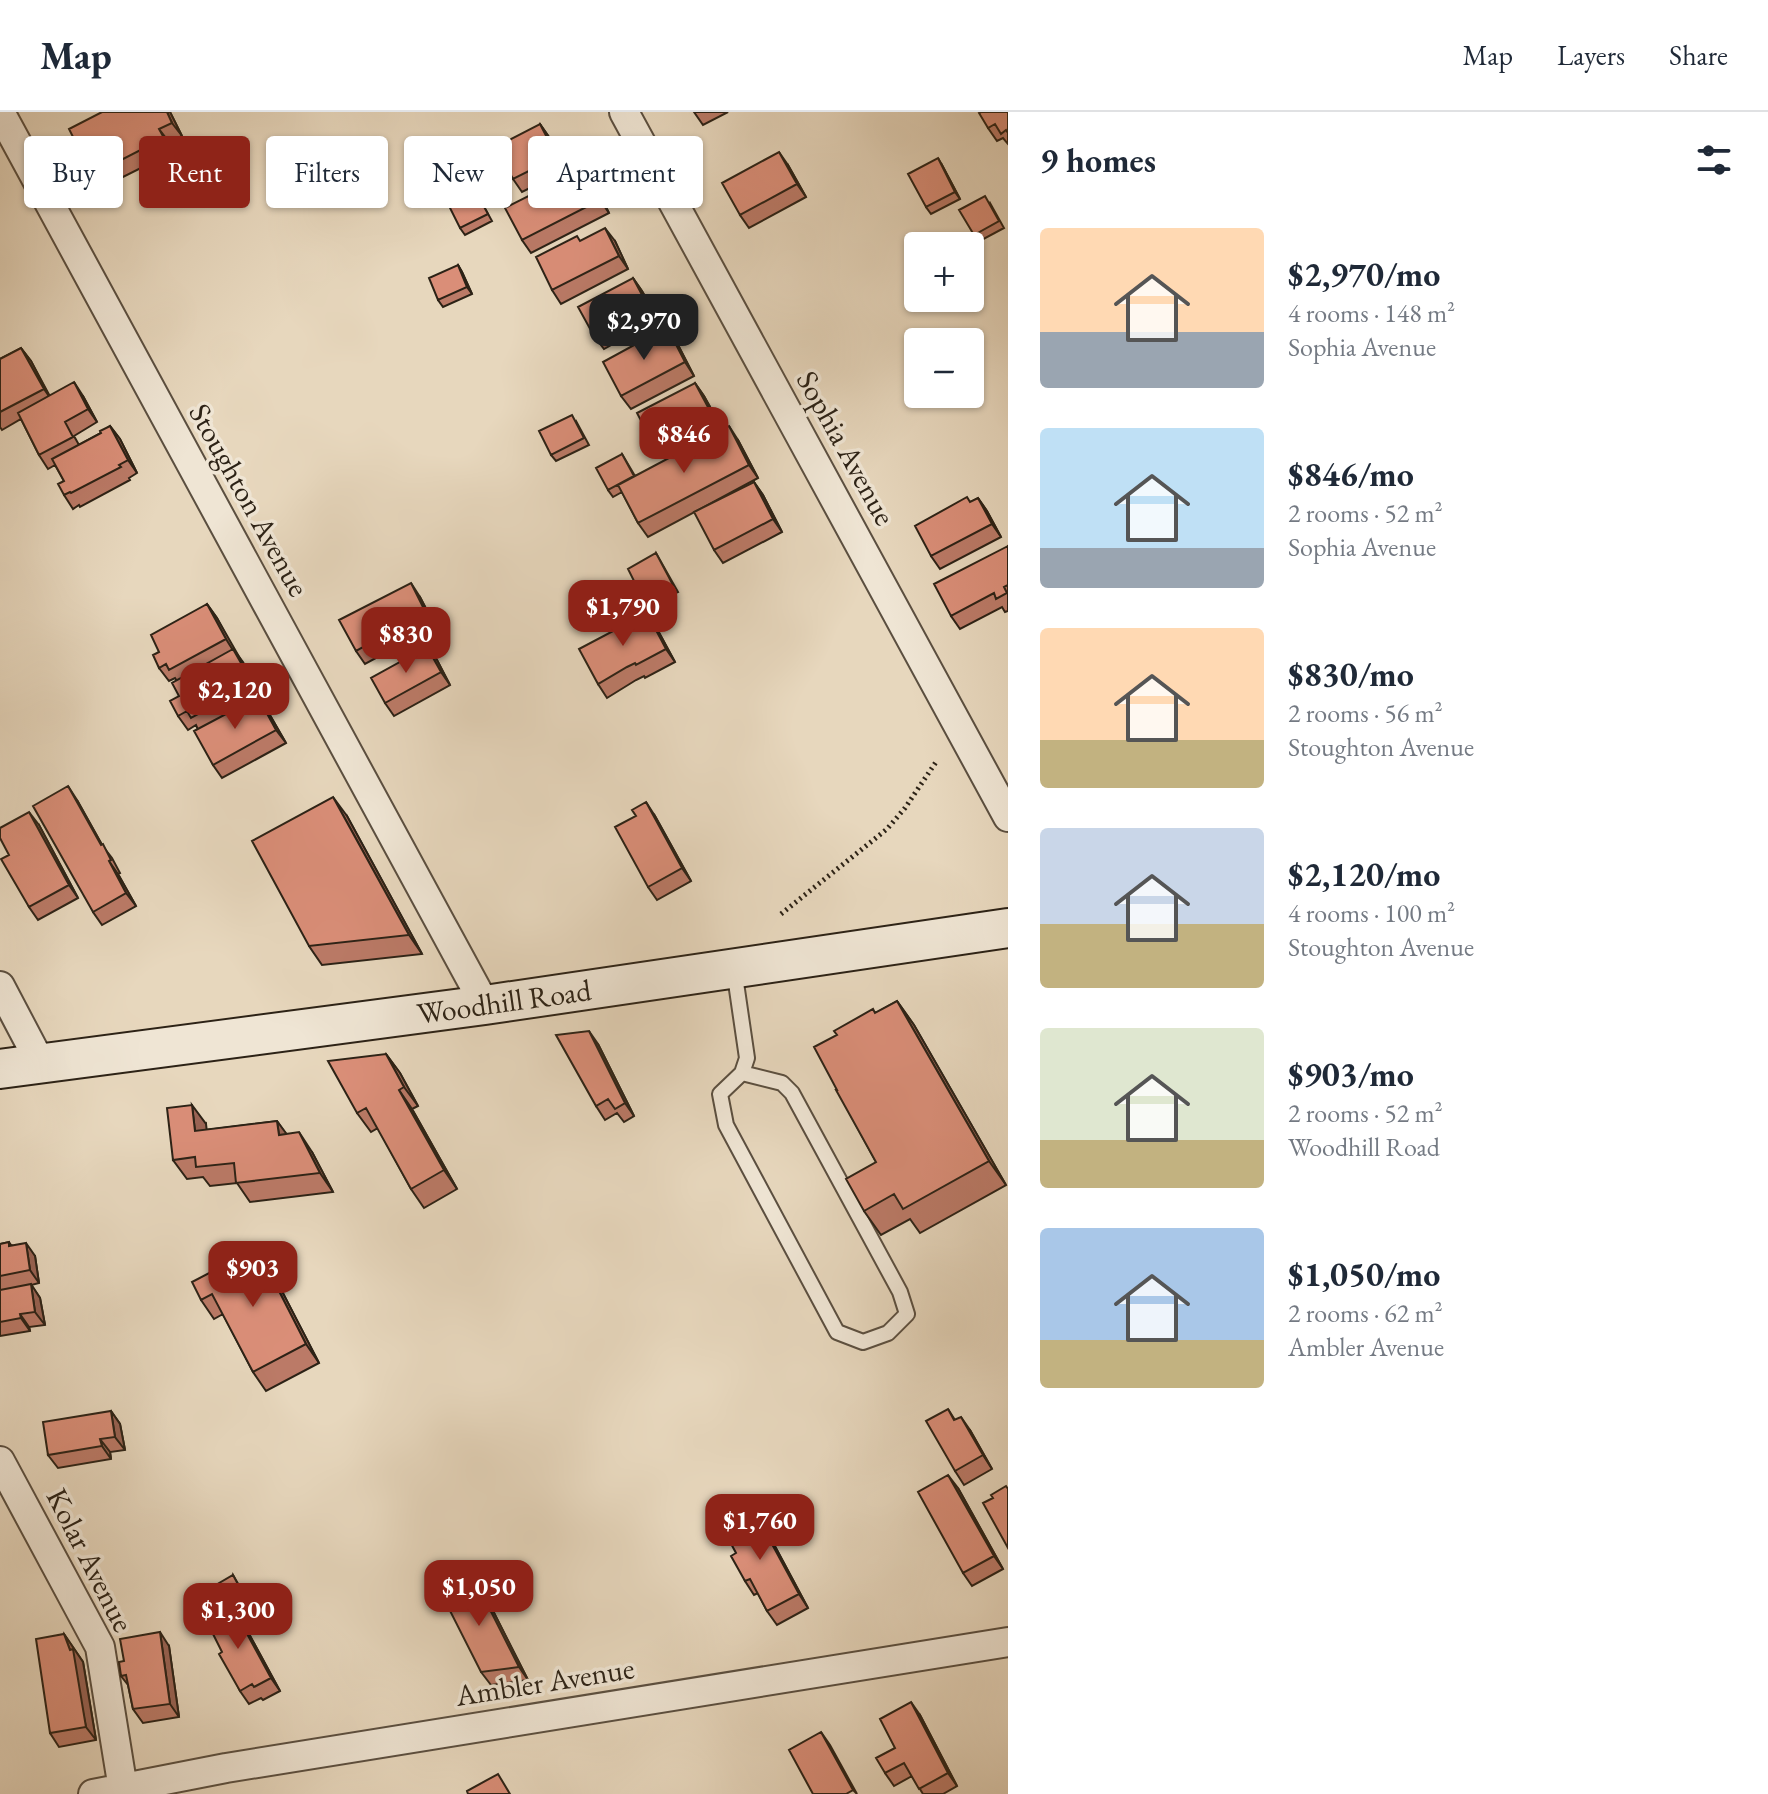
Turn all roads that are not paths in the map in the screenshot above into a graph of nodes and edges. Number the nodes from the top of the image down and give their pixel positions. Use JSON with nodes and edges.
{"nodes":[{"id":1,"x":0,"y":112,"type":"edge"},
{"id":2,"x":624,"y":112,"type":"edge"},
{"id":3,"x":1008,"y":817,"type":"edge"},
{"id":4,"x":1008,"y":928,"type":"edge"},
{"id":5,"x":734,"y":969,"type":"junction"},
{"id":6,"x":0,"y":986,"type":"edge"},
{"id":7,"x":485,"y":1005,"type":"junction"},
{"id":8,"x":41,"y":1064,"type":"junction"},
{"id":9,"x":0,"y":1069,"type":"edge"},
{"id":10,"x":742,"y":1073,"type":"junction"},
{"id":11,"x":0,"y":1461,"type":"edge"},
{"id":12,"x":1008,"y":1642,"type":"edge"},
{"id":13,"x":123,"y":1789,"type":"junction"},
{"id":14,"x":93,"y":1794,"type":"edge"}],
"edges":[{"from":1,"to":7,"type":"street","name":"Stoughton Avenue"},
{"from":2,"to":3,"type":"street","name":"Sophia Avenue"},
{"from":4,"to":5,"type":"main road","name":"Woodhill Road"},
{"from":5,"to":7,"type":"main road","name":"Woodhill Road"},
{"from":5,"to":10,"type":"lane"},
{"from":6,"to":8,"type":"street"},
{"from":7,"to":8,"type":"main road","name":"Woodhill Road"},
{"from":8,"to":9,"type":"main road","name":"Woodhill Road"},
{"from":10,"to":10,"type":"lane"},
{"from":11,"to":13,"type":"street","name":"Kolar Avenue"},
{"from":12,"to":13,"type":"street","name":"Ambler Avenue"},
{"from":13,"to":14,"type":"street","name":"Ambler Avenue"}]}
